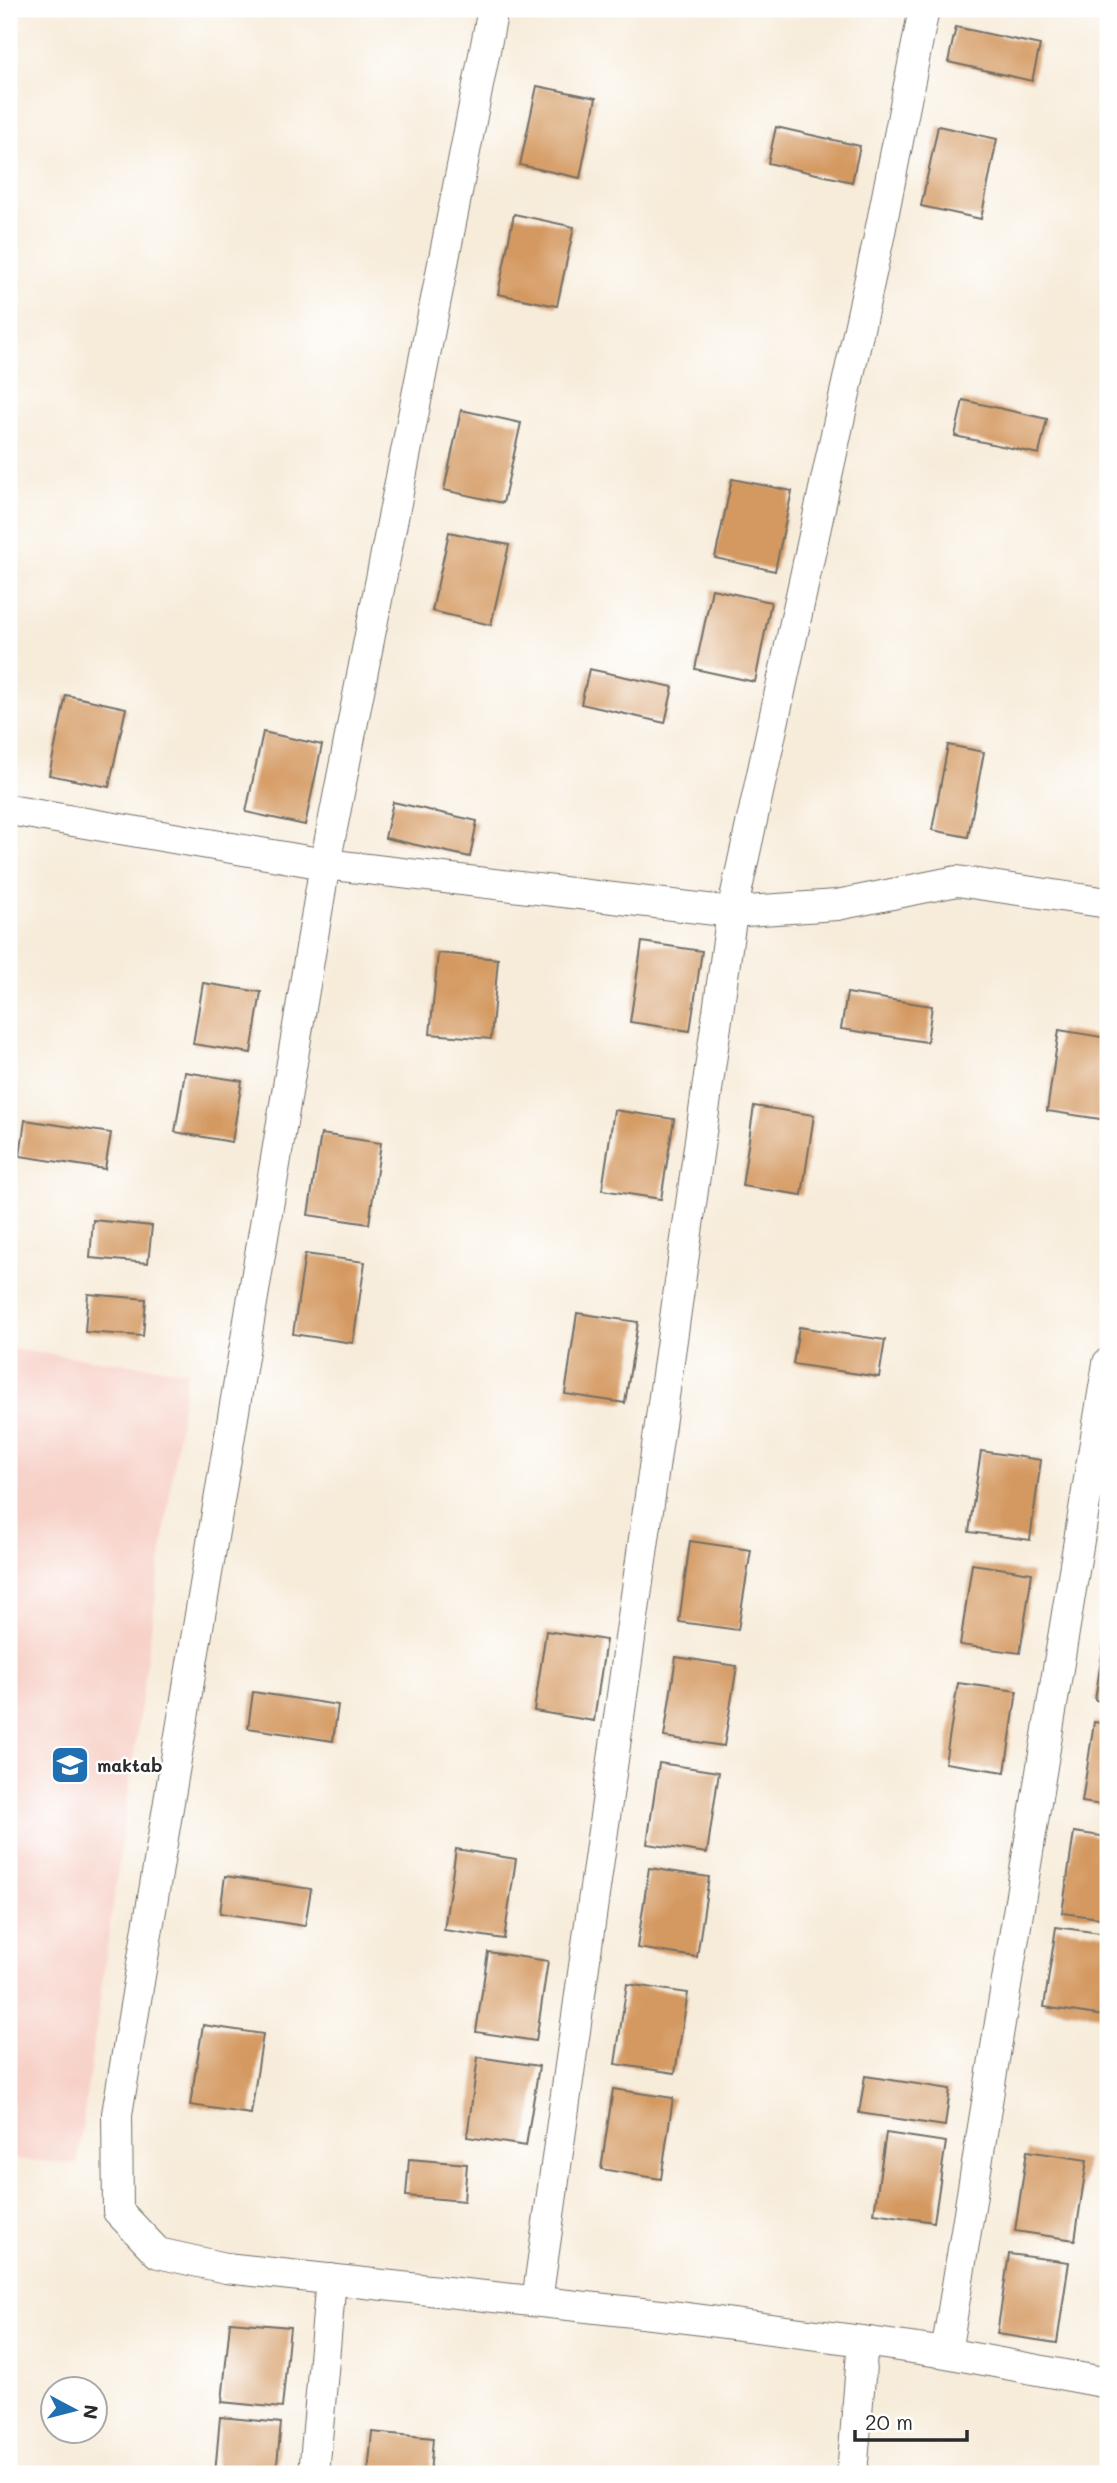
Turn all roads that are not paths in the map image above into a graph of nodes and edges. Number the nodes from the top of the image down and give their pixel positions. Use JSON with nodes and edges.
{"nodes":[{"id":1,"x":493,"y":9,"type":"edge"},
{"id":2,"x":924,"y":9,"type":"edge"},
{"id":3,"x":9,"y":810,"type":"edge"},
{"id":4,"x":325,"y":864,"type":"junction"},
{"id":5,"x":1108,"y":903,"type":"edge"},
{"id":6,"x":732,"y":912,"type":"junction"},
{"id":7,"x":1108,"y":1363,"type":"edge"},
{"id":8,"x":331,"y":2279,"type":"junction"},
{"id":9,"x":537,"y":2301,"type":"junction"},
{"id":10,"x":863,"y":2341,"type":"junction"},
{"id":11,"x":946,"y":2353,"type":"junction"},
{"id":12,"x":1108,"y":2383,"type":"edge"},
{"id":13,"x":314,"y":2474,"type":"edge"},
{"id":14,"x":852,"y":2474,"type":"edge"}],
"edges":[{"from":1,"to":4,"type":"street"},
{"from":2,"to":6,"type":"street"},
{"from":3,"to":4,"type":"street"},
{"from":4,"to":6,"type":"street"},
{"from":4,"to":8,"type":"street"},
{"from":5,"to":6,"type":"street"},
{"from":6,"to":9,"type":"street"},
{"from":7,"to":11,"type":"street"},
{"from":8,"to":9,"type":"street"},
{"from":8,"to":13,"type":"street"},
{"from":9,"to":10,"type":"street"},
{"from":10,"to":11,"type":"street"},
{"from":10,"to":14,"type":"street"},
{"from":11,"to":12,"type":"street"}]}
